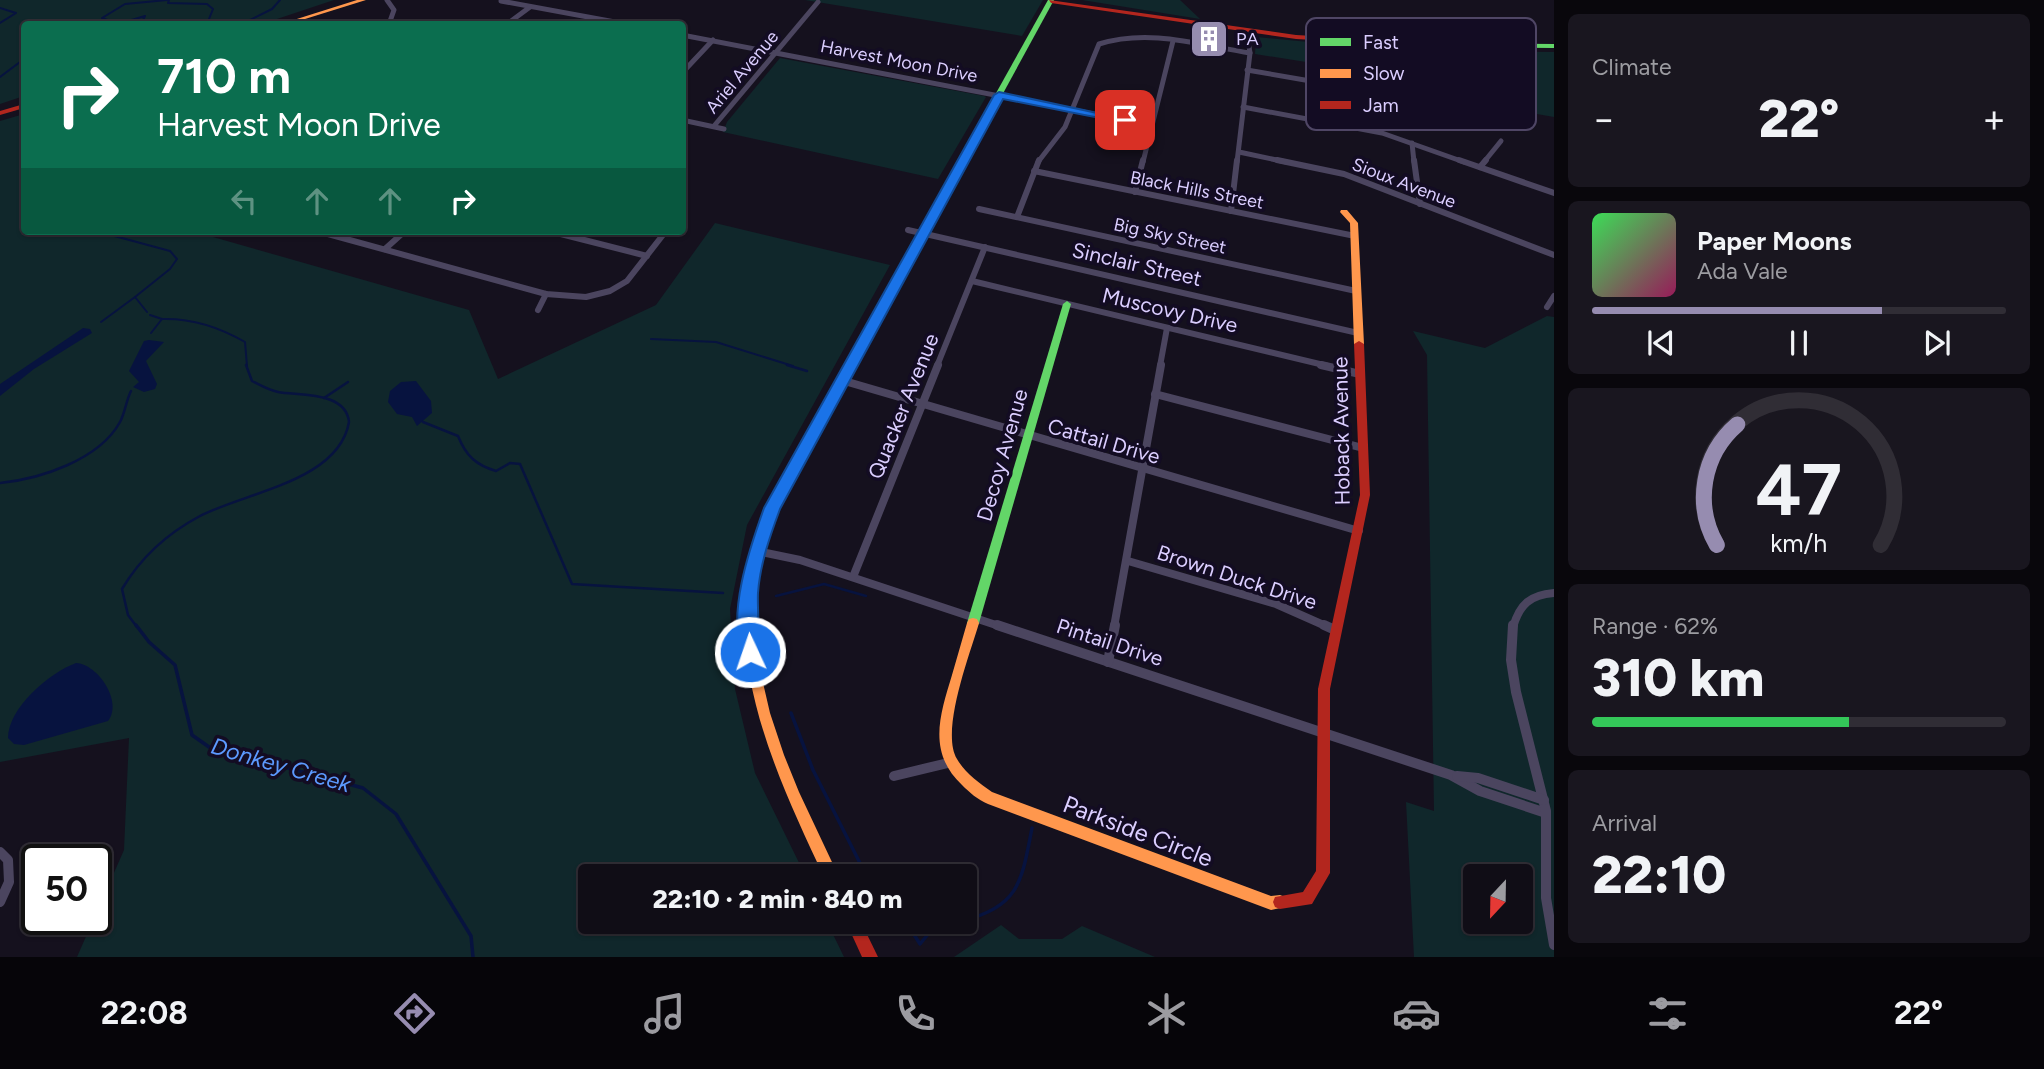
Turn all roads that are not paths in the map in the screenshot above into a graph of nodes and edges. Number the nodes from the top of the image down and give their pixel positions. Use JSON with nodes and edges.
{"nodes":[{"id":1,"x":363,"y":0,"type":"edge"},
{"id":2,"x":387,"y":0,"type":"edge"},
{"id":3,"x":1051,"y":0,"type":"edge"},
{"id":4,"x":501,"y":1,"type":"edge"},
{"id":5,"x":818,"y":2,"type":"dead end"},
{"id":6,"x":530,"y":7,"type":"junction"},
{"id":7,"x":591,"y":18,"type":"junction"},
{"id":8,"x":294,"y":21,"type":"edge"},
{"id":9,"x":390,"y":21,"type":"edge"},
{"id":10,"x":511,"y":21,"type":"edge"},
{"id":11,"x":587,"y":21,"type":"edge"},
{"id":12,"x":608,"y":21,"type":"edge"},
{"id":13,"x":1247,"y":32,"type":"junction"},
{"id":14,"x":686,"y":36,"type":"edge"},
{"id":15,"x":1306,"y":37,"type":"edge"},
{"id":16,"x":713,"y":40,"type":"junction"},
{"id":17,"x":1173,"y":41,"type":"junction"},
{"id":18,"x":1536,"y":46,"type":"edge"},
{"id":19,"x":1554,"y":46,"type":"edge"},
{"id":20,"x":776,"y":52,"type":"junction"},
{"id":21,"x":1250,"y":53,"type":"junction"},
{"id":22,"x":686,"y":69,"type":"edge"},
{"id":23,"x":1247,"y":70,"type":"junction"},
{"id":24,"x":1306,"y":80,"type":"edge"},
{"id":25,"x":999,"y":95,"type":"junction"},
{"id":26,"x":21,"y":107,"type":"edge"},
{"id":27,"x":1242,"y":107,"type":"junction"},
{"id":28,"x":1071,"y":109,"type":"junction"},
{"id":29,"x":0,"y":113,"type":"edge"},
{"id":30,"x":1306,"y":118,"type":"edge"},
{"id":31,"x":686,"y":121,"type":"edge"},
{"id":32,"x":1151,"y":125,"type":"junction"},
{"id":33,"x":713,"y":127,"type":"junction"},
{"id":34,"x":724,"y":129,"type":"dead end"},
{"id":35,"x":1369,"y":130,"type":"edge"},
{"id":36,"x":1501,"y":141,"type":"dead end"},
{"id":37,"x":1412,"y":143,"type":"junction"},
{"id":38,"x":1239,"y":152,"type":"junction"},
{"id":39,"x":1480,"y":167,"type":"junction"},
{"id":40,"x":1034,"y":171,"type":"junction"},
{"id":41,"x":1135,"y":192,"type":"junction"},
{"id":42,"x":1554,"y":193,"type":"edge"},
{"id":43,"x":1420,"y":204,"type":"junction"},
{"id":44,"x":979,"y":209,"type":"dead end"},
{"id":45,"x":1231,"y":211,"type":"junction"},
{"id":46,"x":1344,"y":212,"type":"dead end"},
{"id":47,"x":1017,"y":217,"type":"junction"},
{"id":48,"x":908,"y":229,"type":"dead end"},
{"id":49,"x":923,"y":233,"type":"junction"},
{"id":50,"x":332,"y":235,"type":"edge"},
{"id":51,"x":401,"y":235,"type":"edge"},
{"id":52,"x":565,"y":235,"type":"edge"},
{"id":53,"x":663,"y":235,"type":"edge"},
{"id":54,"x":1355,"y":236,"type":"junction"},
{"id":55,"x":985,"y":247,"type":"junction"},
{"id":56,"x":385,"y":249,"type":"junction"},
{"id":57,"x":647,"y":256,"type":"junction"},
{"id":58,"x":1554,"y":256,"type":"edge"},
{"id":59,"x":972,"y":281,"type":"junction"},
{"id":60,"x":1356,"y":290,"type":"junction"},
{"id":61,"x":547,"y":294,"type":"junction"},
{"id":62,"x":1554,"y":296,"type":"edge"},
{"id":63,"x":1067,"y":304,"type":"junction"},
{"id":64,"x":1547,"y":307,"type":"dead end"},
{"id":65,"x":538,"y":310,"type":"dead end"},
{"id":66,"x":1167,"y":328,"type":"junction"},
{"id":67,"x":1358,"y":333,"type":"junction"},
{"id":68,"x":1360,"y":374,"type":"junction"},
{"id":69,"x":841,"y":380,"type":"junction"},
{"id":70,"x":1155,"y":394,"type":"junction"},
{"id":71,"x":922,"y":405,"type":"junction"},
{"id":72,"x":1027,"y":437,"type":"junction"},
{"id":73,"x":1363,"y":448,"type":"junction"},
{"id":74,"x":1142,"y":470,"type":"junction"},
{"id":75,"x":1359,"y":531,"type":"junction"},
{"id":76,"x":757,"y":551,"type":"junction"},
{"id":77,"x":1128,"y":561,"type":"junction"},
{"id":78,"x":853,"y":578,"type":"junction"},
{"id":79,"x":1554,"y":593,"type":"edge"},
{"id":80,"x":974,"y":618,"type":"junction"},
{"id":81,"x":1335,"y":629,"type":"junction"},
{"id":82,"x":1108,"y":662,"type":"junction"},
{"id":83,"x":1323,"y":733,"type":"junction"},
{"id":84,"x":948,"y":763,"type":"junction"},
{"id":85,"x":1451,"y":775,"type":"junction"},
{"id":86,"x":894,"y":776,"type":"dead end"},
{"id":87,"x":1544,"y":800,"type":"junction"},
{"id":88,"x":1546,"y":813,"type":"junction"},
{"id":89,"x":0,"y":852,"type":"edge"},
{"id":90,"x":826,"y":864,"type":"edge"},
{"id":91,"x":0,"y":902,"type":"edge"},
{"id":92,"x":859,"y":934,"type":"edge"},
{"id":93,"x":1554,"y":945,"type":"edge"},
{"id":94,"x":870,"y":957,"type":"edge"}],
"edges":[{"from":1,"to":8,"type":"street"},
{"from":2,"to":9,"type":"street"},
{"from":3,"to":13,"type":"street"},
{"from":3,"to":25,"type":"street"},
{"from":4,"to":6,"type":"street"},
{"from":5,"to":20,"type":"street","name":"Ariel Avenue"},
{"from":6,"to":7,"type":"street"},
{"from":6,"to":10,"type":"street"},
{"from":7,"to":11,"type":"street"},
{"from":7,"to":12,"type":"street"},
{"from":13,"to":15,"type":"street"},
{"from":13,"to":21,"type":"street"},
{"from":14,"to":16,"type":"street","name":"Harvest Moon Drive"},
{"from":16,"to":20,"type":"street","name":"Harvest Moon Drive"},
{"from":16,"to":22,"type":"street"},
{"from":17,"to":21,"type":"street"},
{"from":17,"to":28,"type":"street"},
{"from":17,"to":32,"type":"street"},
{"from":18,"to":19,"type":"street"},
{"from":20,"to":25,"type":"street","name":"Harvest Moon Drive"},
{"from":20,"to":33,"type":"street","name":"Ariel Avenue"},
{"from":21,"to":23,"type":"street"},
{"from":23,"to":24,"type":"street"},
{"from":23,"to":27,"type":"street"},
{"from":25,"to":28,"type":"street","name":"Harvest Moon Drive"},
{"from":25,"to":49,"type":"street"},
{"from":26,"to":29,"type":"street"},
{"from":27,"to":30,"type":"street"},
{"from":27,"to":38,"type":"street"},
{"from":28,"to":32,"type":"street","name":"Harvest Moon Drive"},
{"from":28,"to":40,"type":"street"},
{"from":31,"to":33,"type":"street"},
{"from":32,"to":41,"type":"street"},
{"from":33,"to":34,"type":"street"},
{"from":35,"to":37,"type":"street"},
{"from":36,"to":39,"type":"street"},
{"from":37,"to":39,"type":"street"},
{"from":37,"to":43,"type":"street"},
{"from":38,"to":43,"type":"street","name":"Sioux Avenue"},
{"from":38,"to":45,"type":"street"},
{"from":39,"to":42,"type":"street"},
{"from":40,"to":41,"type":"street","name":"Black Hills Street"},
{"from":40,"to":47,"type":"street"},
{"from":41,"to":45,"type":"street","name":"Black Hills Street"},
{"from":43,"to":58,"type":"street","name":"Sioux Avenue"},
{"from":44,"to":47,"type":"street","name":"Big Sky Street"},
{"from":45,"to":54,"type":"street","name":"Black Hills Street"},
{"from":46,"to":54,"type":"street","name":"Hoback Avenue"},
{"from":47,"to":60,"type":"street","name":"Big Sky Street"},
{"from":48,"to":49,"type":"street","name":"Sinclair Street"},
{"from":49,"to":55,"type":"street","name":"Sinclair Street"},
{"from":49,"to":69,"type":"street"},
{"from":50,"to":56,"type":"street"},
{"from":51,"to":56,"type":"street"},
{"from":52,"to":57,"type":"street"},
{"from":53,"to":57,"type":"street"},
{"from":54,"to":60,"type":"street","name":"Hoback Avenue"},
{"from":55,"to":59,"type":"street","name":"Quacker Avenue"},
{"from":55,"to":67,"type":"street","name":"Sinclair Street"},
{"from":56,"to":61,"type":"street"},
{"from":57,"to":61,"type":"street"},
{"from":59,"to":63,"type":"street","name":"Muscovy Drive"},
{"from":59,"to":71,"type":"street","name":"Quacker Avenue"},
{"from":60,"to":67,"type":"street","name":"Hoback Avenue"},
{"from":61,"to":65,"type":"street"},
{"from":62,"to":64,"type":"street"},
{"from":63,"to":66,"type":"street","name":"Muscovy Drive"},
{"from":63,"to":72,"type":"street","name":"Decoy Avenue"},
{"from":66,"to":68,"type":"street","name":"Muscovy Drive"},
{"from":66,"to":70,"type":"street"},
{"from":67,"to":68,"type":"street","name":"Hoback Avenue"},
{"from":68,"to":73,"type":"street","name":"Hoback Avenue"},
{"from":69,"to":71,"type":"street","name":"Cattail Drive"},
{"from":69,"to":76,"type":"street"},
{"from":70,"to":73,"type":"street"},
{"from":70,"to":74,"type":"street"},
{"from":71,"to":72,"type":"street","name":"Cattail Drive"},
{"from":71,"to":78,"type":"street","name":"Quacker Avenue"},
{"from":72,"to":74,"type":"street","name":"Cattail Drive"},
{"from":72,"to":80,"type":"street","name":"Decoy Avenue"},
{"from":73,"to":75,"type":"street","name":"Hoback Avenue"},
{"from":74,"to":75,"type":"street","name":"Cattail Drive"},
{"from":74,"to":77,"type":"street"},
{"from":75,"to":81,"type":"street","name":"Hoback Avenue"},
{"from":76,"to":78,"type":"street","name":"Pintail Drive"},
{"from":76,"to":90,"type":"street"},
{"from":77,"to":81,"type":"street","name":"Brown Duck Drive"},
{"from":77,"to":82,"type":"street"},
{"from":78,"to":80,"type":"street","name":"Pintail Drive"},
{"from":79,"to":87,"type":"street"},
{"from":80,"to":82,"type":"street","name":"Pintail Drive"},
{"from":80,"to":84,"type":"street"},
{"from":81,"to":83,"type":"street","name":"Hoback Avenue"},
{"from":82,"to":83,"type":"street","name":"Pintail Drive"},
{"from":83,"to":84,"type":"street","name":"Parkside Circle"},
{"from":83,"to":85,"type":"street","name":"Pintail Drive"},
{"from":84,"to":86,"type":"street"},
{"from":85,"to":87,"type":"street","name":"Pintail Drive"},
{"from":85,"to":88,"type":"street","name":"Pintail Drive"},
{"from":87,"to":88,"type":"street"},
{"from":88,"to":93,"type":"street"},
{"from":89,"to":91,"type":"street"},
{"from":92,"to":94,"type":"street"}]}
